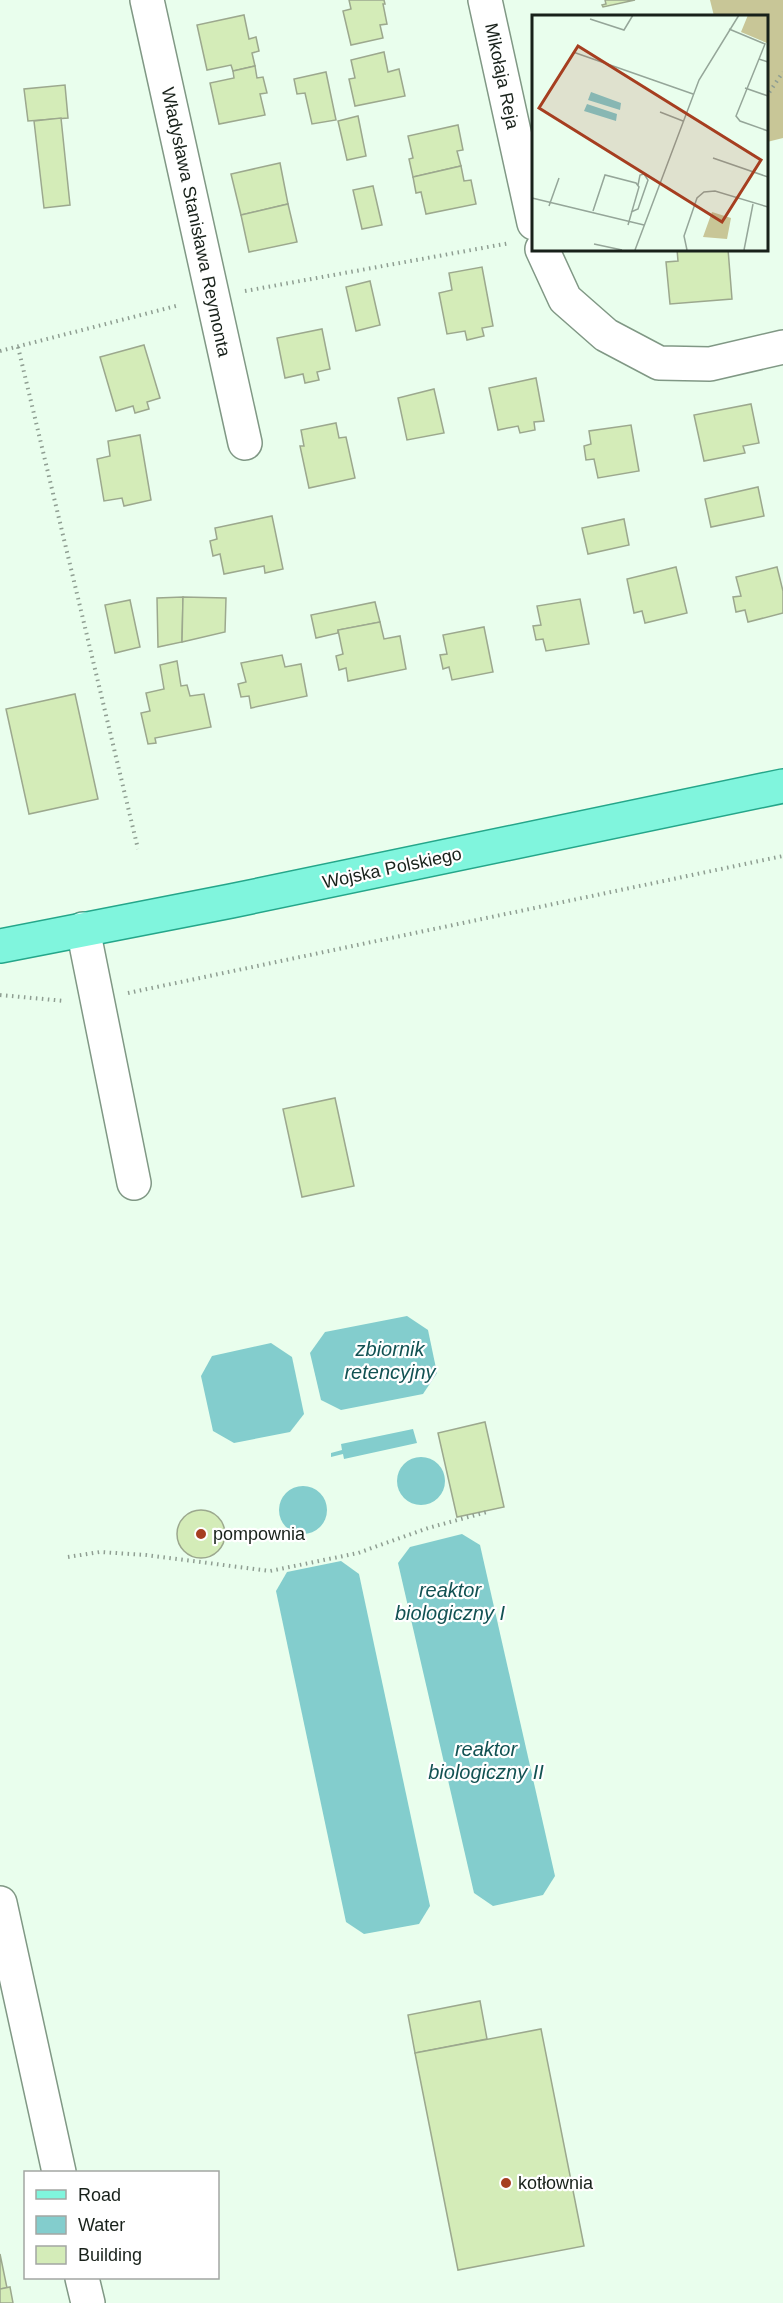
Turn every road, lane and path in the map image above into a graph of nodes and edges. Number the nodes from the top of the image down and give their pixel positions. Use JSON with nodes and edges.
{"nodes":[{"id":1,"x":147,"y":0,"type":"edge"},
{"id":2,"x":485,"y":0,"type":"edge"},
{"id":3,"x":783,"y":72,"type":"edge"},
{"id":4,"x":768,"y":94,"type":"edge"},
{"id":5,"x":529,"y":238,"type":"edge"},
{"id":6,"x":536,"y":250,"type":"edge"},
{"id":7,"x":213,"y":297,"type":"junction"},
{"id":8,"x":18,"y":347,"type":"junction"},
{"id":9,"x":783,"y":347,"type":"edge"},
{"id":10,"x":0,"y":351,"type":"edge"},
{"id":11,"x":245,"y":443,"type":"dead end"},
{"id":12,"x":783,"y":786,"type":"edge"},
{"id":13,"x":138,"y":849,"type":"dead end"},
{"id":14,"x":783,"y":856,"type":"edge"},
{"id":15,"x":83,"y":929,"type":"junction"},
{"id":16,"x":0,"y":946,"type":"edge"},
{"id":17,"x":0,"y":995,"type":"edge"},
{"id":18,"x":98,"y":1000,"type":"junction"},
{"id":19,"x":134,"y":1183,"type":"dead end"},
{"id":20,"x":487,"y":1512,"type":"dead end"},
{"id":21,"x":68,"y":1557,"type":"dead end"},
{"id":22,"x":0,"y":1902,"type":"edge"},
{"id":23,"x":59,"y":2171,"type":"edge"},
{"id":24,"x":82,"y":2279,"type":"edge"},
{"id":25,"x":87,"y":2303,"type":"edge"}],
"edges":[{"from":1,"to":7,"type":"street","name":"Władysława Stanisława Reymonta"},
{"from":2,"to":5,"type":"street","name":"Mikołaja Reja"},
{"from":3,"to":4,"type":"path"},
{"from":5,"to":7,"type":"path"},
{"from":6,"to":9,"type":"street","name":"Mikołaja Reja"},
{"from":7,"to":8,"type":"path"},
{"from":7,"to":11,"type":"street","name":"Władysława Stanisława Reymonta"},
{"from":8,"to":10,"type":"path"},
{"from":8,"to":13,"type":"path"},
{"from":12,"to":15,"type":"main road","name":"Wojska Polskiego"},
{"from":14,"to":18,"type":"path"},
{"from":15,"to":16,"type":"main road","name":"Wojska Polskiego"},
{"from":15,"to":18,"type":"street"},
{"from":17,"to":18,"type":"path"},
{"from":18,"to":19,"type":"street"},
{"from":20,"to":21,"type":"path"},
{"from":22,"to":23,"type":"street"},
{"from":24,"to":25,"type":"street"}]}
